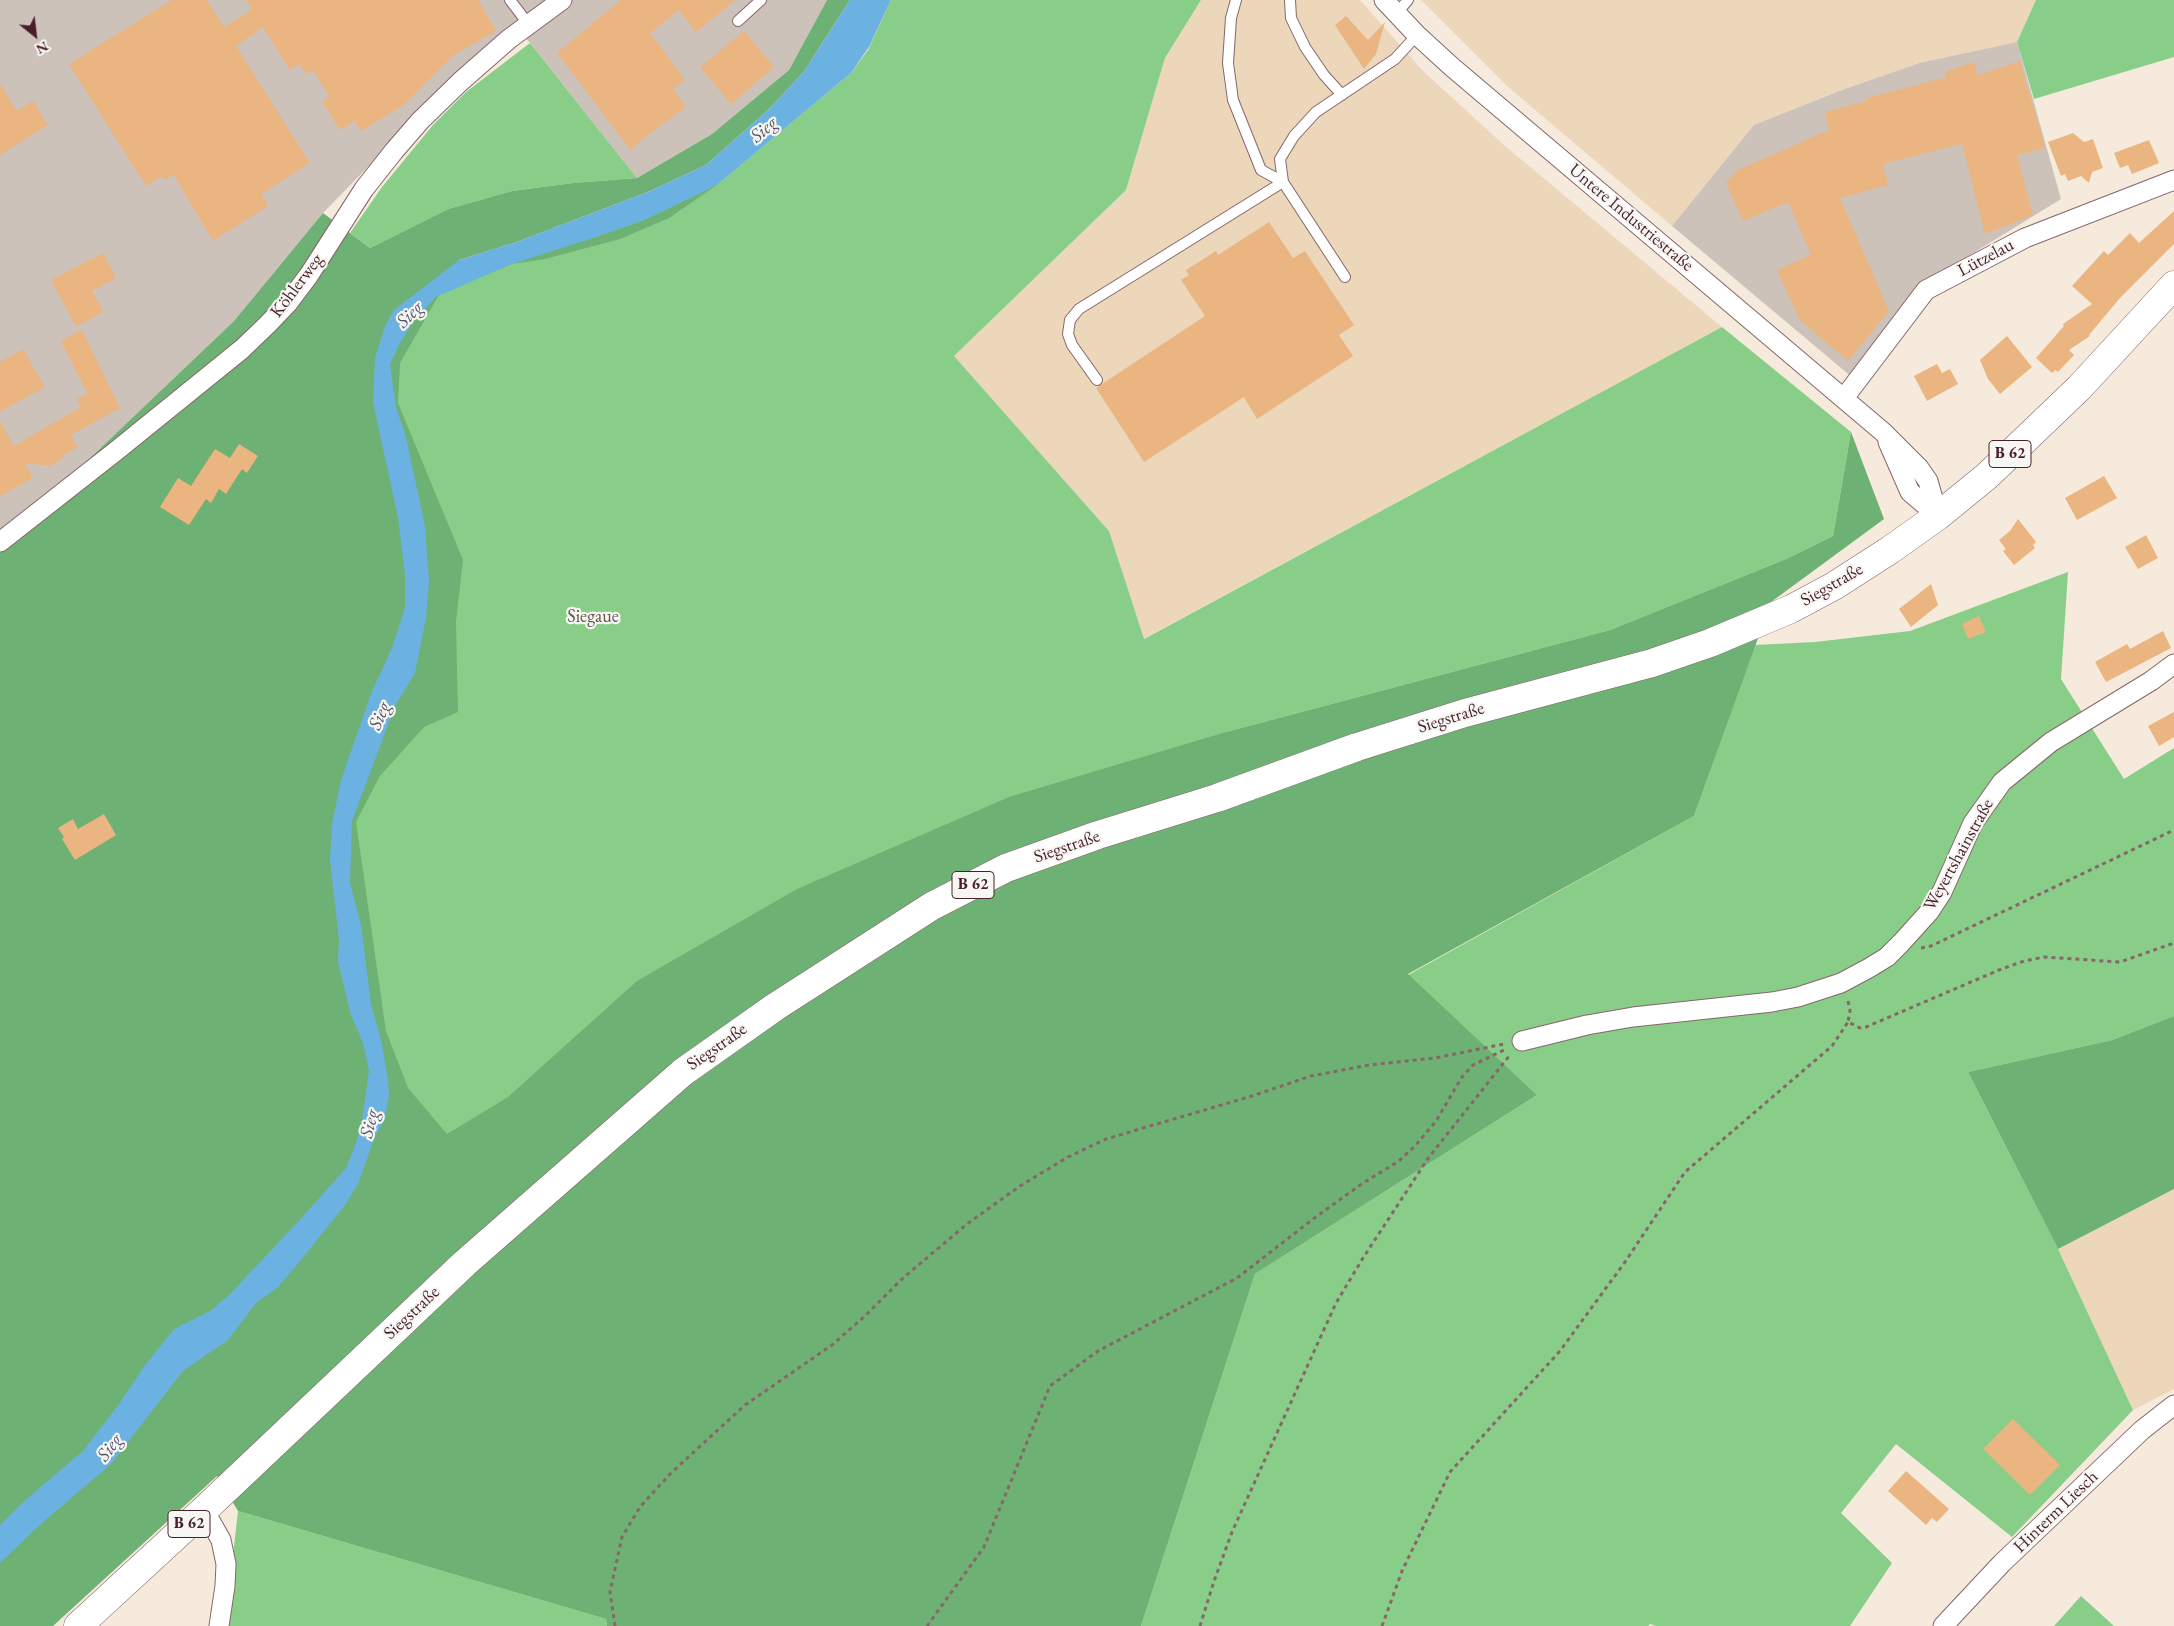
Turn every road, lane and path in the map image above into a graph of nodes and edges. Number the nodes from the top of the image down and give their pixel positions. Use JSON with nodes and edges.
{"nodes":[{"id":1,"x":510,"y":0,"type":"edge"},
{"id":2,"x":562,"y":0,"type":"edge"},
{"id":3,"x":761,"y":0,"type":"edge"},
{"id":4,"x":1236,"y":0,"type":"edge"},
{"id":5,"x":1290,"y":0,"type":"edge"},
{"id":6,"x":1384,"y":0,"type":"edge"},
{"id":7,"x":1402,"y":7,"type":"edge"},
{"id":8,"x":738,"y":21,"type":"dead end"},
{"id":9,"x":528,"y":25,"type":"junction"},
{"id":10,"x":1417,"y":36,"type":"junction"},
{"id":11,"x":1342,"y":95,"type":"junction"},
{"id":12,"x":2174,"y":180,"type":"edge"},
{"id":13,"x":1283,"y":182,"type":"junction"},
{"id":14,"x":1345,"y":277,"type":"dead end"},
{"id":15,"x":2174,"y":285,"type":"edge"},
{"id":16,"x":1097,"y":380,"type":"dead end"},
{"id":17,"x":1844,"y":398,"type":"junction"},
{"id":18,"x":1938,"y":516,"type":"junction"},
{"id":19,"x":0,"y":542,"type":"edge"},
{"id":20,"x":2174,"y":664,"type":"edge"},
{"id":21,"x":2174,"y":830,"type":"edge"},
{"id":22,"x":2174,"y":942,"type":"edge"},
{"id":23,"x":1887,"y":957,"type":"junction"},
{"id":24,"x":1841,"y":983,"type":"junction"},
{"id":25,"x":1848,"y":1022,"type":"junction"},
{"id":26,"x":1522,"y":1041,"type":"junction"},
{"id":27,"x":2174,"y":1405,"type":"edge"},
{"id":28,"x":204,"y":1510,"type":"junction"},
{"id":29,"x":78,"y":1626,"type":"edge"},
{"id":30,"x":218,"y":1626,"type":"edge"},
{"id":31,"x":615,"y":1626,"type":"edge"},
{"id":32,"x":927,"y":1626,"type":"edge"},
{"id":33,"x":1200,"y":1626,"type":"edge"},
{"id":34,"x":1382,"y":1626,"type":"edge"},
{"id":35,"x":1944,"y":1626,"type":"edge"}],
"edges":[{"from":1,"to":9,"type":"lane"},
{"from":2,"to":9,"type":"street","name":"Köhlerweg"},
{"from":3,"to":8,"type":"lane"},
{"from":4,"to":13,"type":"lane"},
{"from":5,"to":11,"type":"lane"},
{"from":6,"to":7,"type":"street","name":"Untere Industriestraße"},
{"from":7,"to":10,"type":"street","name":"Untere Industriestraße"},
{"from":9,"to":19,"type":"street","name":"Köhlerweg"},
{"from":10,"to":11,"type":"lane"},
{"from":10,"to":17,"type":"street","name":"Untere Industriestraße"},
{"from":11,"to":13,"type":"lane"},
{"from":12,"to":17,"type":"street","name":"Lützelau"},
{"from":13,"to":14,"type":"lane"},
{"from":13,"to":16,"type":"lane"},
{"from":15,"to":18,"type":"main road","name":"Siegstraße","number":"B 62"},
{"from":17,"to":18,"type":"street","name":"Untere Industriestraße"},
{"from":18,"to":28,"type":"main road","name":"Siegstraße","number":"B 62"},
{"from":20,"to":23,"type":"street","name":"Weyertshainstraße"},
{"from":21,"to":23,"type":"path"},
{"from":22,"to":25,"type":"path"},
{"from":23,"to":24,"type":"street","name":"Weyertshainstraße"},
{"from":24,"to":25,"type":"path"},
{"from":24,"to":26,"type":"street","name":"Weyertshainstraße"},
{"from":25,"to":34,"type":"path"},
{"from":26,"to":31,"type":"path"},
{"from":26,"to":32,"type":"path"},
{"from":26,"to":33,"type":"path"},
{"from":27,"to":35,"type":"street","name":"Hinterm Liesch"},
{"from":28,"to":29,"type":"main road","name":"Siegstraße","number":"B 62"},
{"from":28,"to":30,"type":"street"}]}
